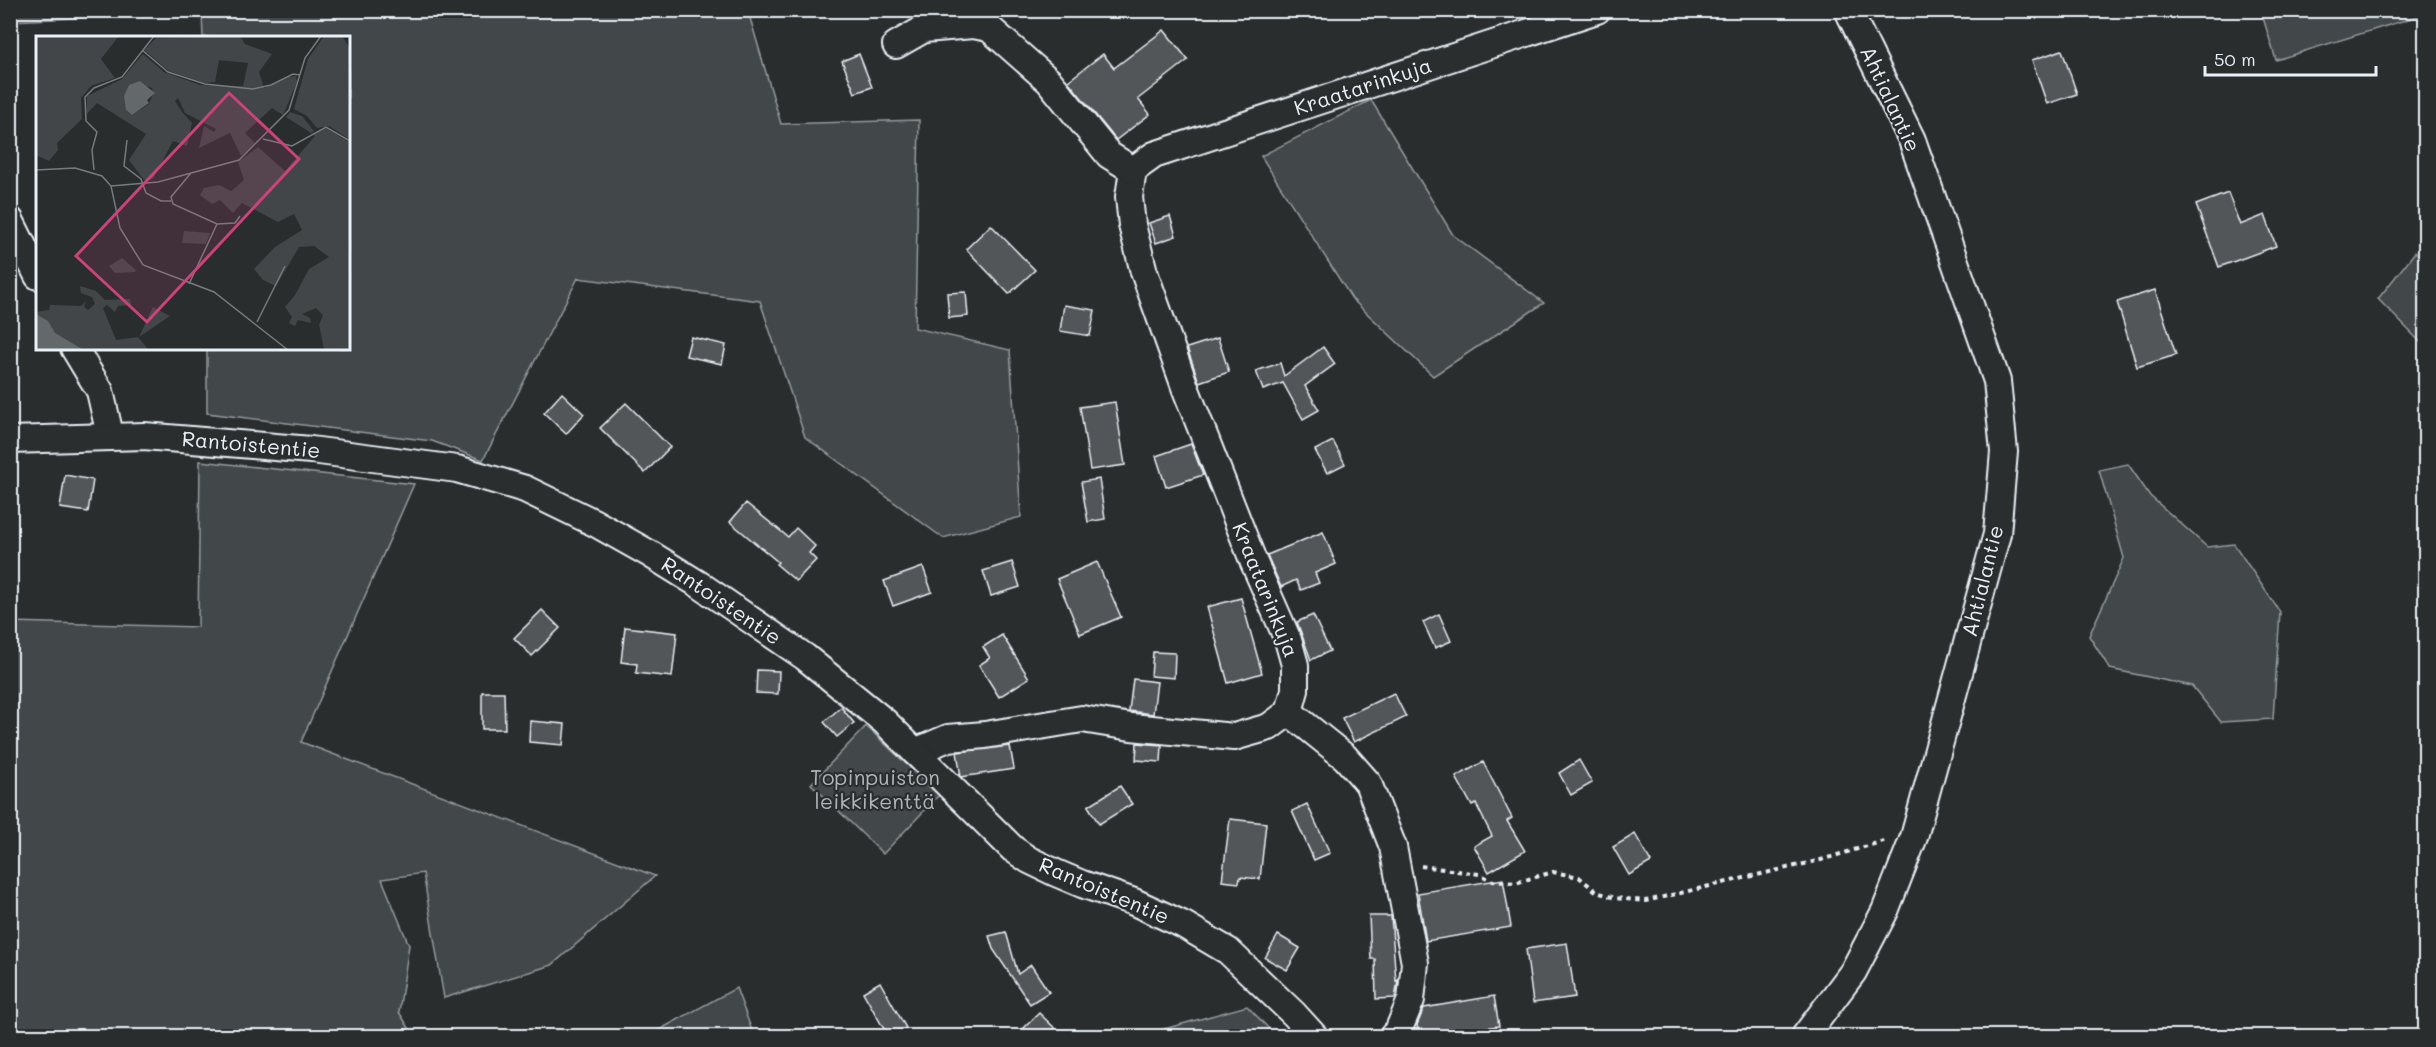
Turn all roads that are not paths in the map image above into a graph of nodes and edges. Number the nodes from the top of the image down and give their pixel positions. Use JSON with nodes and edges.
{"nodes":[{"id":1,"x":1597,"y":10,"type":"edge"},
{"id":2,"x":1848,"y":10,"type":"edge"},
{"id":3,"x":896,"y":45,"type":"dead end"},
{"id":4,"x":1133,"y":170,"type":"junction"},
{"id":5,"x":10,"y":220,"type":"edge"},
{"id":6,"x":36,"y":272,"type":"edge"},
{"id":7,"x":75,"y":350,"type":"edge"},
{"id":8,"x":111,"y":435,"type":"junction"},
{"id":9,"x":10,"y":440,"type":"edge"},
{"id":10,"x":1289,"y":712,"type":"junction"},
{"id":11,"x":915,"y":752,"type":"junction"},
{"id":12,"x":1314,"y":1036,"type":"edge"},
{"id":13,"x":1393,"y":1036,"type":"edge"},
{"id":14,"x":1805,"y":1036,"type":"edge"}],
"edges":[{"from":1,"to":4,"type":"street","name":"Kraatarinkuja"},
{"from":2,"to":14,"type":"street","name":"Ahtialantie"},
{"from":3,"to":4,"type":"street"},
{"from":4,"to":10,"type":"street","name":"Kraatarinkuja"},
{"from":5,"to":6,"type":"street"},
{"from":7,"to":8,"type":"street"},
{"from":8,"to":9,"type":"street","name":"Rantoistentie"},
{"from":8,"to":11,"type":"street","name":"Rantoistentie"},
{"from":10,"to":11,"type":"street"},
{"from":10,"to":13,"type":"street"},
{"from":11,"to":12,"type":"street","name":"Rantoistentie"}]}
